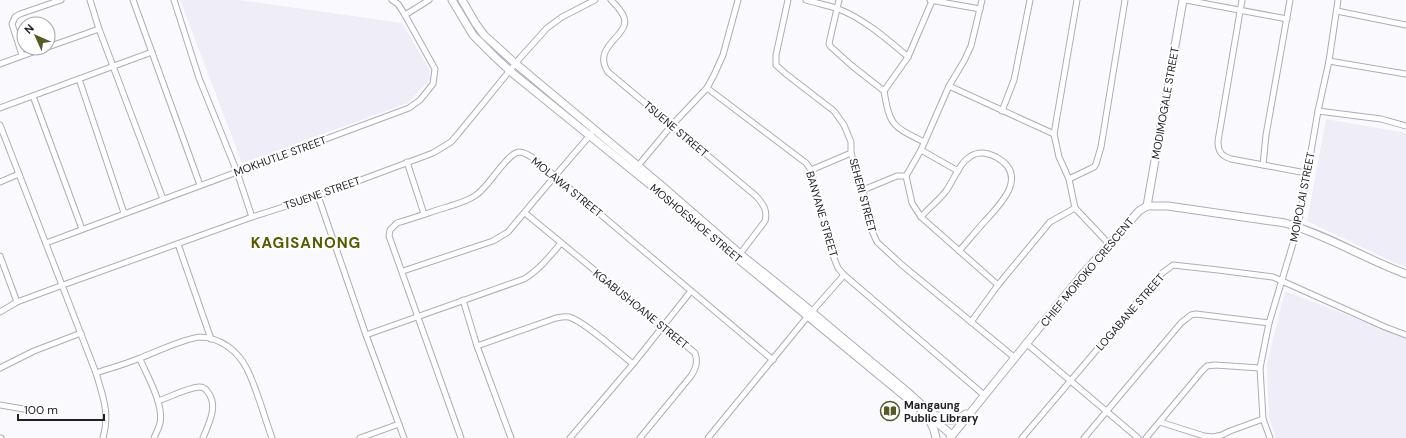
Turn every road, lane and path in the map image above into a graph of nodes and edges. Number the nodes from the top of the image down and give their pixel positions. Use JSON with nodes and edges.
{"nodes":[{"id":1,"x":61,"y":0,"type":"edge"},
{"id":2,"x":90,"y":0,"type":"edge"},
{"id":3,"x":133,"y":0,"type":"edge"},
{"id":4,"x":174,"y":0,"type":"edge"},
{"id":5,"x":392,"y":0,"type":"edge"},
{"id":6,"x":429,"y":0,"type":"edge"},
{"id":7,"x":452,"y":0,"type":"edge"},
{"id":8,"x":462,"y":0,"type":"edge"},
{"id":9,"x":595,"y":0,"type":"edge"},
{"id":10,"x":611,"y":0,"type":"edge"},
{"id":11,"x":738,"y":0,"type":"edge"},
{"id":12,"x":788,"y":0,"type":"edge"},
{"id":13,"x":806,"y":0,"type":"edge"},
{"id":14,"x":839,"y":0,"type":"edge"},
{"id":15,"x":982,"y":0,"type":"edge"},
{"id":16,"x":1030,"y":0,"type":"edge"},
{"id":17,"x":1077,"y":0,"type":"edge"},
{"id":18,"x":1125,"y":0,"type":"edge"},
{"id":19,"x":1185,"y":0,"type":"edge"},
{"id":20,"x":1242,"y":0,"type":"edge"},
{"id":21,"x":1290,"y":0,"type":"edge"},
{"id":22,"x":1338,"y":0,"type":"edge"},
{"id":23,"x":931,"y":1,"type":"edge"},
{"id":24,"x":836,"y":8,"type":"junction"},
{"id":25,"x":980,"y":9,"type":"junction"},
{"id":26,"x":1240,"y":9,"type":"junction"},
{"id":27,"x":1337,"y":11,"type":"junction"},
{"id":28,"x":405,"y":15,"type":"junction"},
{"id":29,"x":16,"y":16,"type":"edge"},
{"id":30,"x":16,"y":16,"type":"edge"},
{"id":31,"x":1287,"y":19,"type":"junction"},
{"id":32,"x":1406,"y":24,"type":"edge"},
{"id":33,"x":99,"y":29,"type":"junction"},
{"id":34,"x":16,"y":37,"type":"edge"},
{"id":35,"x":56,"y":44,"type":"edge"},
{"id":36,"x":152,"y":52,"type":"junction"},
{"id":37,"x":22,"y":56,"type":"edge"},
{"id":38,"x":908,"y":57,"type":"junction"},
{"id":39,"x":1329,"y":61,"type":"junction"},
{"id":40,"x":0,"y":64,"type":"edge"},
{"id":41,"x":516,"y":64,"type":"junction"},
{"id":42,"x":114,"y":66,"type":"junction"},
{"id":43,"x":510,"y":71,"type":"junction"},
{"id":44,"x":1406,"y":74,"type":"edge"},
{"id":45,"x":79,"y":79,"type":"junction"},
{"id":46,"x":949,"y":86,"type":"junction"},
{"id":47,"x":707,"y":88,"type":"junction"},
{"id":48,"x":884,"y":91,"type":"junction"},
{"id":49,"x":33,"y":96,"type":"junction"},
{"id":50,"x":0,"y":108,"type":"edge"},
{"id":51,"x":1002,"y":111,"type":"junction"},
{"id":52,"x":1318,"y":111,"type":"junction"},
{"id":53,"x":0,"y":125,"type":"edge"},
{"id":54,"x":672,"y":125,"type":"junction"},
{"id":55,"x":1406,"y":126,"type":"edge"},
{"id":56,"x":592,"y":133,"type":"junction"},
{"id":57,"x":1054,"y":134,"type":"junction"},
{"id":58,"x":924,"y":142,"type":"junction"},
{"id":59,"x":920,"y":150,"type":"junction"},
{"id":60,"x":851,"y":153,"type":"junction"},
{"id":61,"x":407,"y":162,"type":"junction"},
{"id":62,"x":1263,"y":165,"type":"junction"},
{"id":63,"x":635,"y":169,"type":"junction"},
{"id":64,"x":811,"y":170,"type":"junction"},
{"id":65,"x":958,"y":171,"type":"junction"},
{"id":66,"x":237,"y":172,"type":"junction"},
{"id":67,"x":1306,"y":173,"type":"junction"},
{"id":68,"x":19,"y":174,"type":"junction"},
{"id":69,"x":555,"y":176,"type":"junction"},
{"id":70,"x":906,"y":176,"type":"junction"},
{"id":71,"x":1069,"y":179,"type":"junction"},
{"id":72,"x":0,"y":182,"type":"edge"},
{"id":73,"x":200,"y":185,"type":"junction"},
{"id":74,"x":863,"y":190,"type":"junction"},
{"id":75,"x":318,"y":196,"type":"junction"},
{"id":76,"x":163,"y":199,"type":"junction"},
{"id":77,"x":1147,"y":206,"type":"junction"},
{"id":78,"x":1074,"y":208,"type":"junction"},
{"id":79,"x":124,"y":213,"type":"junction"},
{"id":80,"x":525,"y":213,"type":"junction"},
{"id":81,"x":424,"y":214,"type":"junction"},
{"id":82,"x":252,"y":217,"type":"junction"},
{"id":83,"x":921,"y":217,"type":"junction"},
{"id":84,"x":1298,"y":227,"type":"junction"},
{"id":85,"x":82,"y":229,"type":"junction"},
{"id":86,"x":46,"y":242,"type":"junction"},
{"id":87,"x":561,"y":243,"type":"junction"},
{"id":88,"x":178,"y":244,"type":"junction"},
{"id":89,"x":1109,"y":244,"type":"junction"},
{"id":90,"x":959,"y":251,"type":"junction"},
{"id":91,"x":740,"y":254,"type":"junction"},
{"id":92,"x":0,"y":256,"type":"edge"},
{"id":93,"x":403,"y":271,"type":"junction"},
{"id":94,"x":1406,"y":274,"type":"edge"},
{"id":95,"x":844,"y":275,"type":"junction"},
{"id":96,"x":1282,"y":282,"type":"junction"},
{"id":97,"x":998,"y":284,"type":"junction"},
{"id":98,"x":63,"y":285,"type":"junction"},
{"id":99,"x":691,"y":291,"type":"junction"},
{"id":100,"x":463,"y":300,"type":"junction"},
{"id":101,"x":18,"y":302,"type":"junction"},
{"id":102,"x":0,"y":312,"type":"edge"},
{"id":103,"x":810,"y":314,"type":"junction"},
{"id":104,"x":419,"y":317,"type":"junction"},
{"id":105,"x":971,"y":322,"type":"junction"},
{"id":106,"x":1269,"y":324,"type":"junction"},
{"id":107,"x":662,"y":327,"type":"junction"},
{"id":108,"x":81,"y":333,"type":"junction"},
{"id":109,"x":366,"y":335,"type":"junction"},
{"id":110,"x":1406,"y":335,"type":"edge"},
{"id":111,"x":211,"y":339,"type":"junction"},
{"id":112,"x":1027,"y":344,"type":"junction"},
{"id":113,"x":477,"y":346,"type":"junction"},
{"id":114,"x":1015,"y":358,"type":"junction"},
{"id":115,"x":140,"y":359,"type":"junction"},
{"id":116,"x":773,"y":360,"type":"junction"},
{"id":117,"x":633,"y":364,"type":"junction"},
{"id":118,"x":0,"y":368,"type":"edge"},
{"id":119,"x":1260,"y":368,"type":"junction"},
{"id":120,"x":96,"y":372,"type":"junction"},
{"id":121,"x":1070,"y":381,"type":"junction"},
{"id":122,"x":984,"y":395,"type":"junction"},
{"id":123,"x":158,"y":401,"type":"junction"},
{"id":124,"x":0,"y":405,"type":"edge"},
{"id":125,"x":974,"y":408,"type":"junction"},
{"id":126,"x":35,"y":411,"type":"dead end"},
{"id":127,"x":1106,"y":412,"type":"junction"},
{"id":128,"x":928,"y":414,"type":"junction"},
{"id":129,"x":1263,"y":419,"type":"junction"},
{"id":130,"x":1160,"y":422,"type":"junction"},
{"id":131,"x":399,"y":424,"type":"junction"},
{"id":132,"x":952,"y":435,"type":"edge"},
{"id":133,"x":102,"y":438,"type":"edge"},
{"id":134,"x":154,"y":438,"type":"edge"},
{"id":135,"x":203,"y":438,"type":"edge"},
{"id":136,"x":272,"y":438,"type":"edge"},
{"id":137,"x":360,"y":438,"type":"edge"},
{"id":138,"x":404,"y":438,"type":"edge"},
{"id":139,"x":461,"y":438,"type":"edge"},
{"id":140,"x":511,"y":438,"type":"edge"},
{"id":141,"x":570,"y":438,"type":"edge"},
{"id":142,"x":640,"y":438,"type":"edge"},
{"id":143,"x":708,"y":438,"type":"edge"},
{"id":144,"x":936,"y":438,"type":"edge"},
{"id":145,"x":1022,"y":438,"type":"edge"},
{"id":146,"x":1084,"y":438,"type":"edge"},
{"id":147,"x":1138,"y":438,"type":"edge"},
{"id":148,"x":1146,"y":438,"type":"edge"},
{"id":149,"x":1214,"y":438,"type":"edge"},
{"id":150,"x":1270,"y":438,"type":"edge"}],
"edges":[{"from":1,"to":30,"type":"street"},
{"from":2,"to":33,"type":"street"},
{"from":3,"to":36,"type":"street"},
{"from":4,"to":66,"type":"street"},
{"from":5,"to":28,"type":"street","name":"MOKHUTLE STREET"},
{"from":6,"to":28,"type":"street"},
{"from":7,"to":43,"type":"street","name":"MOSHOESHOE STREET"},
{"from":8,"to":41,"type":"street","name":"MOSHOESHOE STREET"},
{"from":9,"to":41,"type":"street","name":"TSUENE STREET"},
{"from":10,"to":54,"type":"street","name":"TSUENE STREET"},
{"from":11,"to":47,"type":"street"},
{"from":12,"to":60,"type":"street","name":"SEHERI STREET"},
{"from":13,"to":24,"type":"street"},
{"from":14,"to":24,"type":"street"},
{"from":15,"to":25,"type":"street"},
{"from":16,"to":51,"type":"street"},
{"from":17,"to":57,"type":"street"},
{"from":18,"to":71,"type":"street"},
{"from":19,"to":26,"type":"street"},
{"from":19,"to":77,"type":"street","name":"MODIMOGALE STREET"},
{"from":20,"to":26,"type":"street"},
{"from":21,"to":31,"type":"street"},
{"from":22,"to":27,"type":"street","name":"MOIPOLAI STREET"},
{"from":23,"to":25,"type":"street"},
{"from":23,"to":38,"type":"street"},
{"from":24,"to":38,"type":"street"},
{"from":24,"to":48,"type":"street"},
{"from":25,"to":46,"type":"street"},
{"from":26,"to":31,"type":"street"},
{"from":26,"to":62,"type":"street"},
{"from":27,"to":32,"type":"street"},
{"from":27,"to":39,"type":"street","name":"MOIPOLAI STREET"},
{"from":28,"to":66,"type":"street","name":"MOKHUTLE STREET"},
{"from":29,"to":34,"type":"street"},
{"from":31,"to":62,"type":"street"},
{"from":33,"to":35,"type":"street"},
{"from":33,"to":42,"type":"street"},
{"from":36,"to":42,"type":"street"},
{"from":36,"to":73,"type":"street"},
{"from":37,"to":40,"type":"street"},
{"from":38,"to":48,"type":"street"},
{"from":39,"to":44,"type":"street"},
{"from":39,"to":52,"type":"street","name":"MOIPOLAI STREET"},
{"from":41,"to":43,"type":"street","name":"TSUENE STREET"},
{"from":41,"to":56,"type":"street","name":"MOSHOESHOE STREET"},
{"from":42,"to":45,"type":"street"},
{"from":42,"to":76,"type":"street"},
{"from":43,"to":56,"type":"street","name":"MOSHOESHOE STREET"},
{"from":43,"to":61,"type":"street","name":"TSUENE STREET"},
{"from":45,"to":49,"type":"street"},
{"from":45,"to":79,"type":"street"},
{"from":46,"to":51,"type":"street"},
{"from":46,"to":58,"type":"street"},
{"from":47,"to":54,"type":"street"},
{"from":47,"to":64,"type":"street","name":"BANYANE STREET"},
{"from":48,"to":58,"type":"street"},
{"from":49,"to":50,"type":"street"},
{"from":49,"to":85,"type":"street"},
{"from":51,"to":57,"type":"street"},
{"from":52,"to":55,"type":"street"},
{"from":52,"to":67,"type":"street","name":"MOIPOLAI STREET"},
{"from":53,"to":68,"type":"street"},
{"from":54,"to":63,"type":"street"},
{"from":54,"to":91,"type":"street","name":"TSUENE STREET"},
{"from":56,"to":63,"type":"street","name":"MOSHOESHOE STREET"},
{"from":56,"to":69,"type":"street"},
{"from":57,"to":71,"type":"street"},
{"from":58,"to":59,"type":"street"},
{"from":59,"to":65,"type":"street"},
{"from":59,"to":70,"type":"street"},
{"from":60,"to":64,"type":"street"},
{"from":60,"to":74,"type":"street","name":"SEHERI STREET"},
{"from":61,"to":75,"type":"street","name":"TSUENE STREET"},
{"from":61,"to":81,"type":"street"},
{"from":62,"to":67,"type":"street"},
{"from":63,"to":91,"type":"street","name":"MOSHOESHOE STREET"},
{"from":63,"to":103,"type":"street","name":"MOSHOESHOE STREET"},
{"from":64,"to":95,"type":"street","name":"BANYANE STREET"},
{"from":65,"to":83,"type":"street"},
{"from":65,"to":90,"type":"street"},
{"from":66,"to":73,"type":"street","name":"MOKHUTLE STREET"},
{"from":66,"to":82,"type":"street"},
{"from":67,"to":84,"type":"street","name":"MOIPOLAI STREET"},
{"from":68,"to":72,"type":"street"},
{"from":68,"to":86,"type":"street"},
{"from":69,"to":80,"type":"street"},
{"from":69,"to":81,"type":"street","name":"MOLAWA STREET"},
{"from":69,"to":99,"type":"street","name":"MOLAWA STREET"},
{"from":70,"to":74,"type":"street"},
{"from":70,"to":83,"type":"street"},
{"from":71,"to":78,"type":"street"},
{"from":73,"to":76,"type":"street","name":"MOKHUTLE STREET"},
{"from":74,"to":105,"type":"street","name":"SEHERI STREET"},
{"from":75,"to":82,"type":"street","name":"TSUENE STREET"},
{"from":75,"to":109,"type":"street"},
{"from":76,"to":79,"type":"street","name":"MOKHUTLE STREET"},
{"from":77,"to":84,"type":"street"},
{"from":77,"to":89,"type":"street","name":"CHIEF MOROKO CRESCENT"},
{"from":78,"to":89,"type":"street"},
{"from":78,"to":97,"type":"street"},
{"from":79,"to":85,"type":"street","name":"MOKHUTLE STREET"},
{"from":80,"to":87,"type":"street","name":"KGABUSHOANE STREET"},
{"from":80,"to":93,"type":"street"},
{"from":81,"to":93,"type":"street","name":"MOLAWA STREET"},
{"from":82,"to":88,"type":"street","name":"TSUENE STREET"},
{"from":83,"to":90,"type":"street"},
{"from":84,"to":94,"type":"street"},
{"from":84,"to":96,"type":"street","name":"MOIPOLAI STREET"},
{"from":85,"to":86,"type":"street","name":"MOKHUTLE STREET"},
{"from":86,"to":98,"type":"street"},
{"from":87,"to":100,"type":"street"},
{"from":87,"to":107,"type":"street","name":"KGABUSHOANE STREET"},
{"from":88,"to":98,"type":"street","name":"TSUENE STREET"},
{"from":88,"to":111,"type":"street"},
{"from":89,"to":112,"type":"street","name":"CHIEF MOROKO CRESCENT"},
{"from":90,"to":97,"type":"street"},
{"from":91,"to":103,"type":"street","name":"MOSHOESHOE STREET"},
{"from":92,"to":101,"type":"street"},
{"from":93,"to":104,"type":"street","name":"MOLAWA STREET"},
{"from":95,"to":103,"type":"street"},
{"from":95,"to":122,"type":"street","name":"BANYANE STREET"},
{"from":96,"to":106,"type":"street","name":"MOIPOLAI STREET"},
{"from":96,"to":110,"type":"street","name":"LOGABANE STREET"},
{"from":96,"to":121,"type":"street","name":"LOGABANE STREET"},
{"from":97,"to":105,"type":"street"},
{"from":98,"to":101,"type":"street","name":"TSUENE STREET"},
{"from":98,"to":108,"type":"street"},
{"from":99,"to":107,"type":"street"},
{"from":99,"to":116,"type":"street","name":"MOLAWA STREET"},
{"from":100,"to":104,"type":"street"},
{"from":100,"to":113,"type":"street"},
{"from":101,"to":102,"type":"street","name":"TSUENE STREET"},
{"from":103,"to":116,"type":"street"},
{"from":103,"to":128,"type":"street","name":"MOSHOESHOE STREET"},
{"from":104,"to":109,"type":"street"},
{"from":104,"to":139,"type":"street","name":"MOLAWA STREET"},
{"from":105,"to":114,"type":"street","name":"SEHERI STREET"},
{"from":106,"to":119,"type":"street","name":"MOIPOLAI STREET"},
{"from":106,"to":127,"type":"street"},
{"from":107,"to":117,"type":"street"},
{"from":107,"to":142,"type":"street","name":"KGABUSHOANE STREET"},
{"from":108,"to":118,"type":"street"},
{"from":108,"to":120,"type":"street"},
{"from":109,"to":131,"type":"street"},
{"from":111,"to":115,"type":"street"},
{"from":111,"to":136,"type":"street"},
{"from":112,"to":114,"type":"street","name":"CHIEF MOROKO CRESCENT"},
{"from":112,"to":121,"type":"street"},
{"from":113,"to":117,"type":"street"},
{"from":113,"to":140,"type":"street"},
{"from":114,"to":122,"type":"street","name":"CHIEF MOROKO CRESCENT"},
{"from":115,"to":120,"type":"street"},
{"from":115,"to":123,"type":"street"},
{"from":116,"to":143,"type":"street"},
{"from":117,"to":141,"type":"street"},
{"from":119,"to":129,"type":"street","name":"MOIPOLAI STREET"},
{"from":119,"to":130,"type":"street"},
{"from":120,"to":133,"type":"street"},
{"from":121,"to":127,"type":"street"},
{"from":121,"to":145,"type":"street","name":"LOGABANE STREET"},
{"from":122,"to":125,"type":"street","name":"CHIEF MOROKO CRESCENT"},
{"from":123,"to":134,"type":"street"},
{"from":123,"to":135,"type":"street"},
{"from":124,"to":126,"type":"street"},
{"from":125,"to":128,"type":"street"},
{"from":125,"to":132,"type":"street","name":"CHIEF MOROKO CRESCENT"},
{"from":127,"to":146,"type":"street"},
{"from":127,"to":147,"type":"street"},
{"from":128,"to":132,"type":"street","name":"MOSHOESHOE STREET"},
{"from":128,"to":144,"type":"street"},
{"from":129,"to":149,"type":"street"},
{"from":129,"to":150,"type":"street","name":"MOIPOLAI STREET"},
{"from":130,"to":148,"type":"street"},
{"from":130,"to":149,"type":"street"},
{"from":131,"to":137,"type":"street"},
{"from":131,"to":138,"type":"street"}]}
